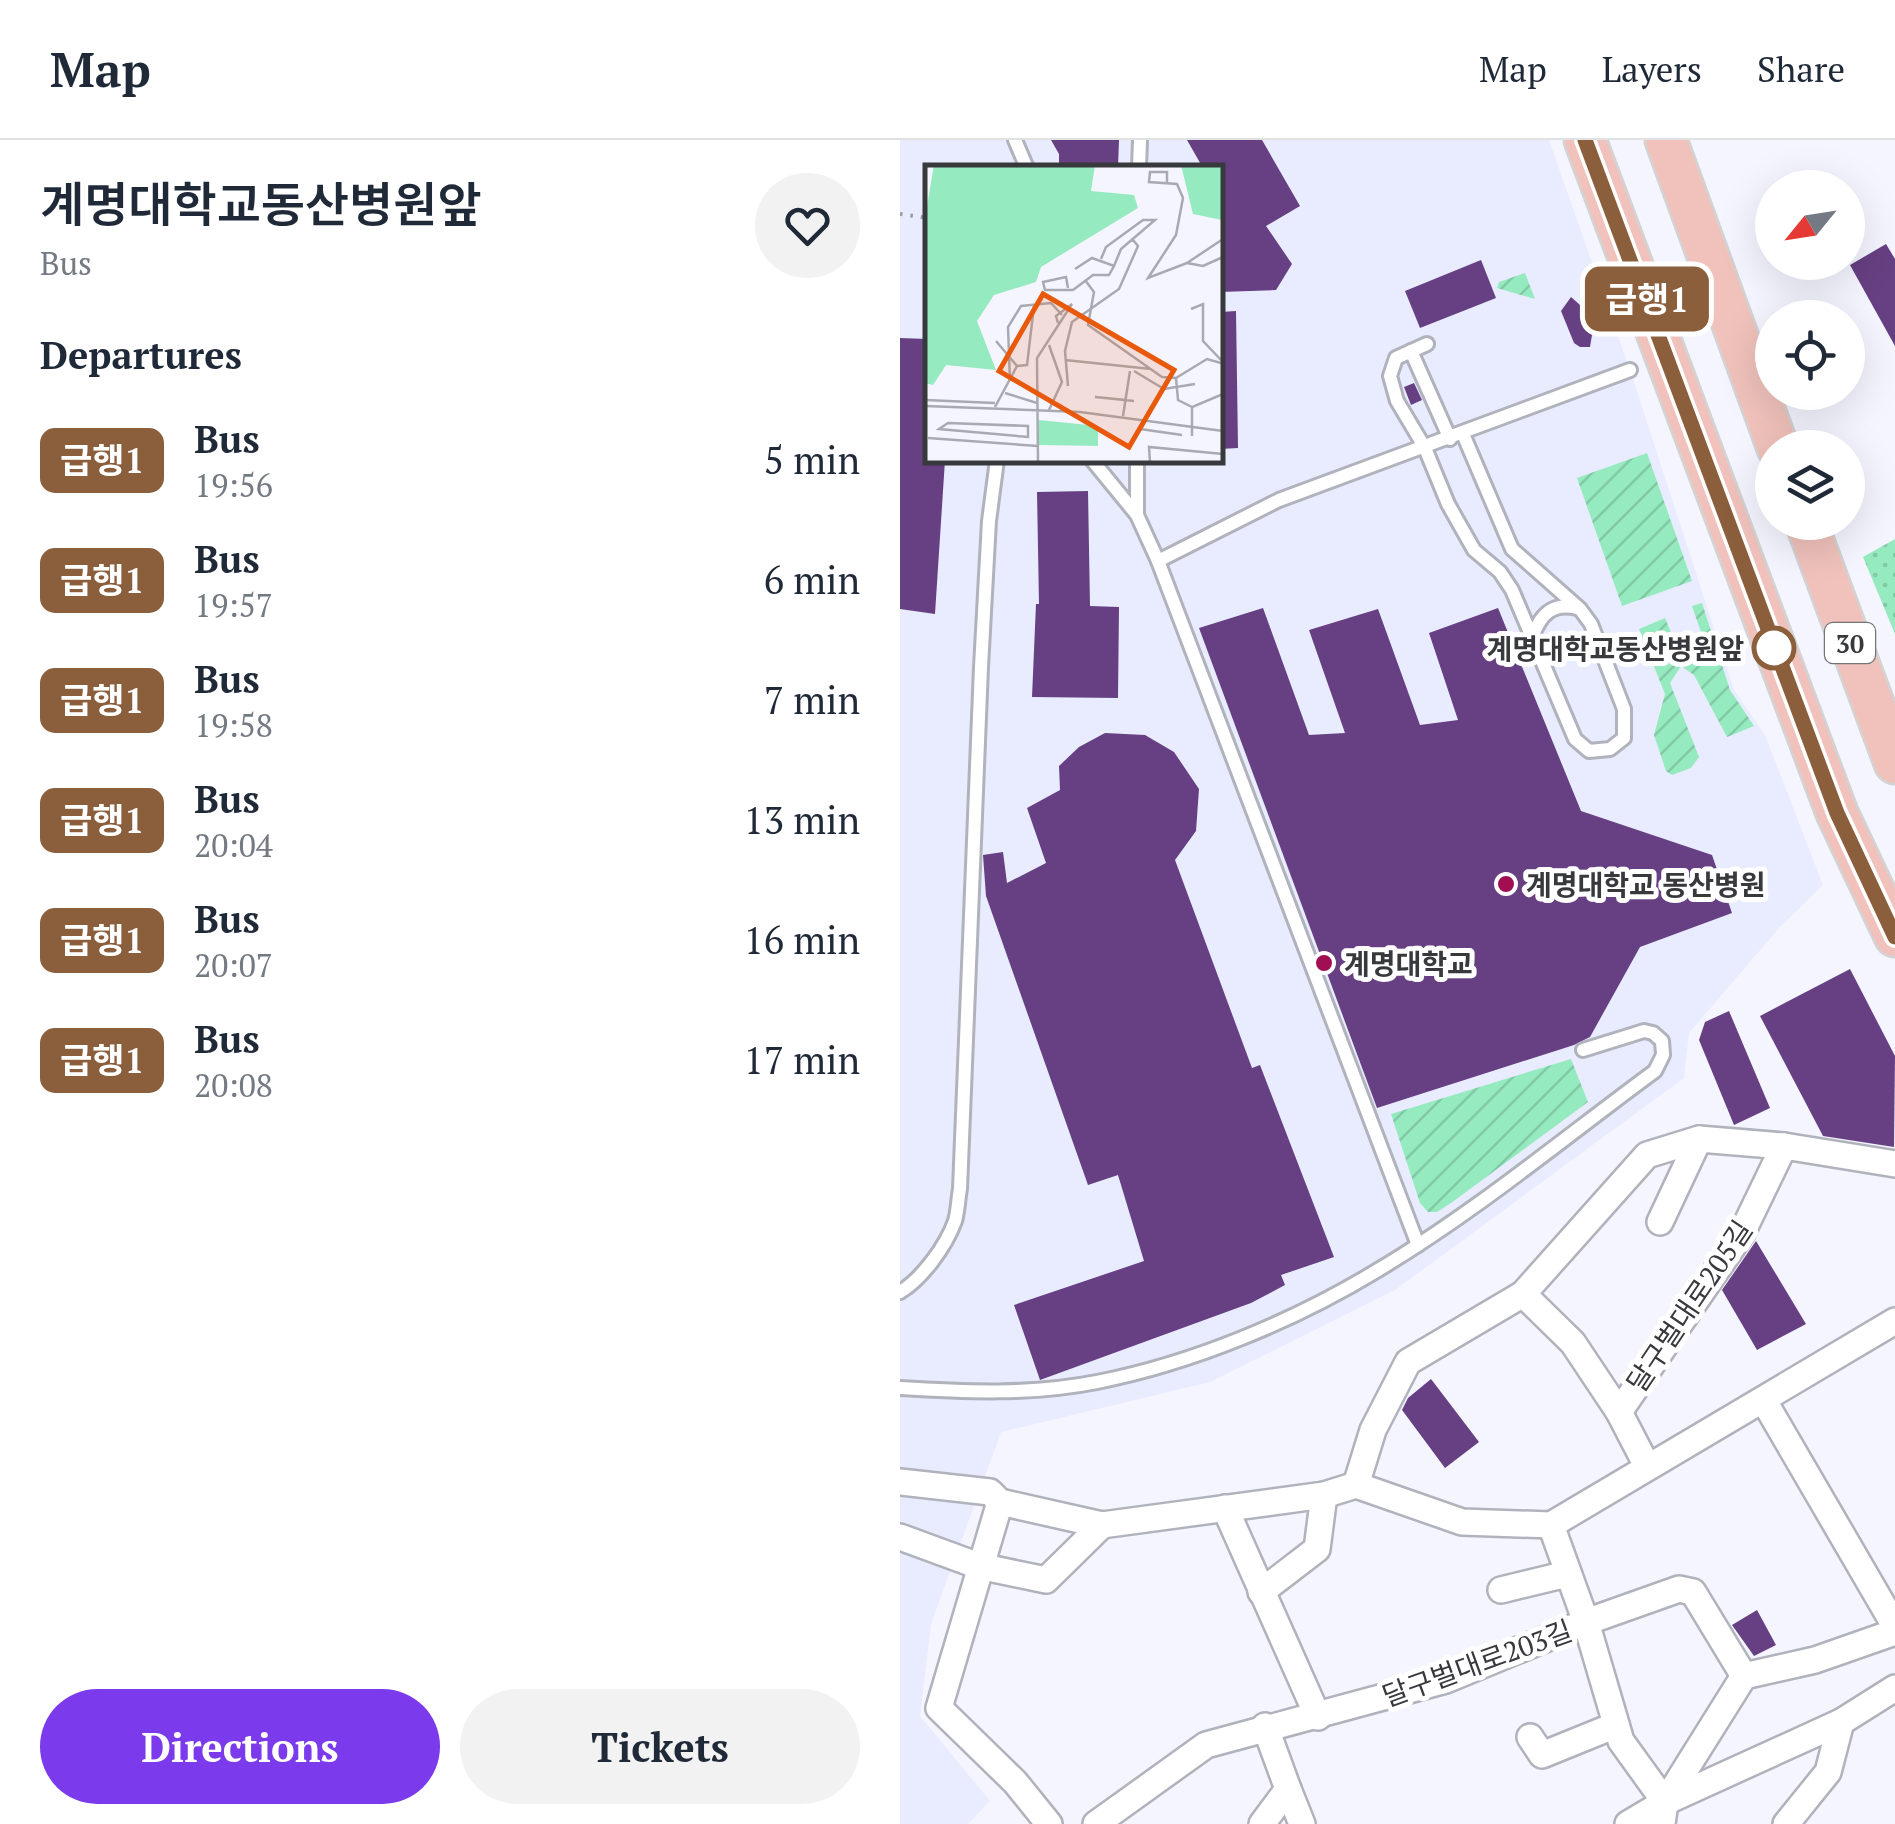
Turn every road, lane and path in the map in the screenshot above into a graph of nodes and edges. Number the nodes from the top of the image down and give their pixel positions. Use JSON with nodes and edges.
{"nodes":[{"id":1,"x":1015,"y":140,"type":"edge"},
{"id":2,"x":1585,"y":140,"type":"edge"},
{"id":3,"x":1666,"y":140,"type":"edge"},
{"id":4,"x":1026,"y":165,"type":"edge"},
{"id":5,"x":900,"y":214,"type":"edge"},
{"id":6,"x":925,"y":218,"type":"edge"},
{"id":7,"x":1427,"y":344,"type":"dead end"},
{"id":8,"x":1411,"y":351,"type":"junction"},
{"id":9,"x":1630,"y":370,"type":"dead end"},
{"id":10,"x":1771,"y":430,"type":"edge"},
{"id":11,"x":1456,"y":436,"type":"junction"},
{"id":12,"x":1426,"y":448,"type":"junction"},
{"id":13,"x":997,"y":462,"type":"edge"},
{"id":14,"x":1094,"y":462,"type":"edge"},
{"id":15,"x":1137,"y":462,"type":"edge"},
{"id":16,"x":1137,"y":515,"type":"junction"},
{"id":17,"x":1813,"y":540,"type":"edge"},
{"id":18,"x":1158,"y":561,"type":"junction"},
{"id":19,"x":1580,"y":608,"type":"junction"},
{"id":20,"x":1533,"y":636,"type":"junction"},
{"id":21,"x":1895,"y":764,"type":"edge"},
{"id":22,"x":1895,"y":936,"type":"edge"},
{"id":23,"x":1583,"y":1050,"type":"dead end"},
{"id":24,"x":1698,"y":1139,"type":"junction"},
{"id":25,"x":1784,"y":1146,"type":"junction"},
{"id":26,"x":1895,"y":1164,"type":"edge"},
{"id":27,"x":1660,"y":1222,"type":"dead end"},
{"id":28,"x":1418,"y":1245,"type":"junction"},
{"id":29,"x":900,"y":1292,"type":"edge"},
{"id":30,"x":1523,"y":1294,"type":"junction"},
{"id":31,"x":1895,"y":1321,"type":"edge"},
{"id":32,"x":900,"y":1388,"type":"edge"},
{"id":33,"x":1764,"y":1401,"type":"junction"},
{"id":34,"x":1619,"y":1412,"type":"junction"},
{"id":35,"x":1647,"y":1466,"type":"junction"},
{"id":36,"x":900,"y":1482,"type":"edge"},
{"id":37,"x":1356,"y":1485,"type":"junction"},
{"id":38,"x":1324,"y":1495,"type":"junction"},
{"id":39,"x":1000,"y":1502,"type":"junction"},
{"id":40,"x":1225,"y":1508,"type":"junction"},
{"id":41,"x":1102,"y":1524,"type":"junction"},
{"id":42,"x":1551,"y":1525,"type":"junction"},
{"id":43,"x":900,"y":1537,"type":"edge"},
{"id":44,"x":979,"y":1566,"type":"junction"},
{"id":45,"x":1567,"y":1574,"type":"junction"},
{"id":46,"x":1501,"y":1590,"type":"dead end"},
{"id":47,"x":1261,"y":1592,"type":"junction"},
{"id":48,"x":1586,"y":1622,"type":"junction"},
{"id":49,"x":1895,"y":1629,"type":"edge"},
{"id":50,"x":1744,"y":1676,"type":"junction"},
{"id":51,"x":1895,"y":1688,"type":"edge"},
{"id":52,"x":1318,"y":1717,"type":"junction"},
{"id":53,"x":1842,"y":1722,"type":"junction"},
{"id":54,"x":1616,"y":1725,"type":"junction"},
{"id":55,"x":1264,"y":1726,"type":"junction"},
{"id":56,"x":1530,"y":1737,"type":"dead end"},
{"id":57,"x":1288,"y":1789,"type":"junction"},
{"id":58,"x":1663,"y":1813,"type":"edge"},
{"id":59,"x":1049,"y":1824,"type":"edge"},
{"id":60,"x":1096,"y":1824,"type":"edge"},
{"id":61,"x":1262,"y":1824,"type":"edge"},
{"id":62,"x":1302,"y":1824,"type":"edge"},
{"id":63,"x":1628,"y":1824,"type":"edge"},
{"id":64,"x":1786,"y":1824,"type":"edge"}],
"edges":[{"from":1,"to":4,"type":"lane"},
{"from":2,"to":22,"type":"main road"},
{"from":3,"to":10,"type":"main road"},
{"from":5,"to":6,"type":"path"},
{"from":7,"to":8,"type":"lane"},
{"from":8,"to":11,"type":"lane"},
{"from":8,"to":12,"type":"lane"},
{"from":9,"to":11,"type":"lane"},
{"from":11,"to":12,"type":"lane"},
{"from":11,"to":19,"type":"lane"},
{"from":12,"to":18,"type":"lane"},
{"from":12,"to":20,"type":"lane"},
{"from":13,"to":29,"type":"lane"},
{"from":14,"to":16,"type":"lane"},
{"from":15,"to":16,"type":"lane"},
{"from":16,"to":18,"type":"lane"},
{"from":17,"to":21,"type":"main road","number":"30"},
{"from":18,"to":28,"type":"lane"},
{"from":19,"to":20,"type":"lane"},
{"from":19,"to":20,"type":"lane"},
{"from":23,"to":28,"type":"lane"},
{"from":24,"to":25,"type":"street"},
{"from":24,"to":27,"type":"street"},
{"from":24,"to":30,"type":"street"},
{"from":25,"to":26,"type":"street"},
{"from":25,"to":34,"type":"street","name":"달구벌대로205길"},
{"from":28,"to":32,"type":"lane"},
{"from":30,"to":34,"type":"street"},
{"from":30,"to":37,"type":"street"},
{"from":31,"to":33,"type":"street"},
{"from":33,"to":35,"type":"street"},
{"from":33,"to":49,"type":"street"},
{"from":34,"to":35,"type":"street"},
{"from":35,"to":42,"type":"street"},
{"from":36,"to":39,"type":"street"},
{"from":37,"to":38,"type":"street"},
{"from":37,"to":42,"type":"street"},
{"from":38,"to":40,"type":"street"},
{"from":38,"to":47,"type":"street"},
{"from":39,"to":41,"type":"street"},
{"from":39,"to":44,"type":"street"},
{"from":40,"to":41,"type":"street"},
{"from":40,"to":47,"type":"street"},
{"from":41,"to":44,"type":"street"},
{"from":42,"to":45,"type":"street","name":"달구벌대로203길"},
{"from":43,"to":44,"type":"street"},
{"from":44,"to":59,"type":"street"},
{"from":45,"to":46,"type":"street","name":"달구벌대로203길"},
{"from":45,"to":48,"type":"street","name":"달구벌대로203길"},
{"from":47,"to":52,"type":"street"},
{"from":48,"to":50,"type":"street"},
{"from":48,"to":52,"type":"street","name":"달구벌대로203길"},
{"from":48,"to":54,"type":"street"},
{"from":49,"to":50,"type":"street"},
{"from":50,"to":58,"type":"street"},
{"from":51,"to":53,"type":"street"},
{"from":52,"to":55,"type":"street","name":"달구벌대로203길"},
{"from":53,"to":58,"type":"street"},
{"from":53,"to":64,"type":"street"},
{"from":54,"to":56,"type":"street"},
{"from":54,"to":58,"type":"street"},
{"from":55,"to":57,"type":"street"},
{"from":55,"to":60,"type":"street","name":"달구벌대로203길"},
{"from":57,"to":61,"type":"street"},
{"from":57,"to":62,"type":"street"},
{"from":58,"to":63,"type":"street"}]}
